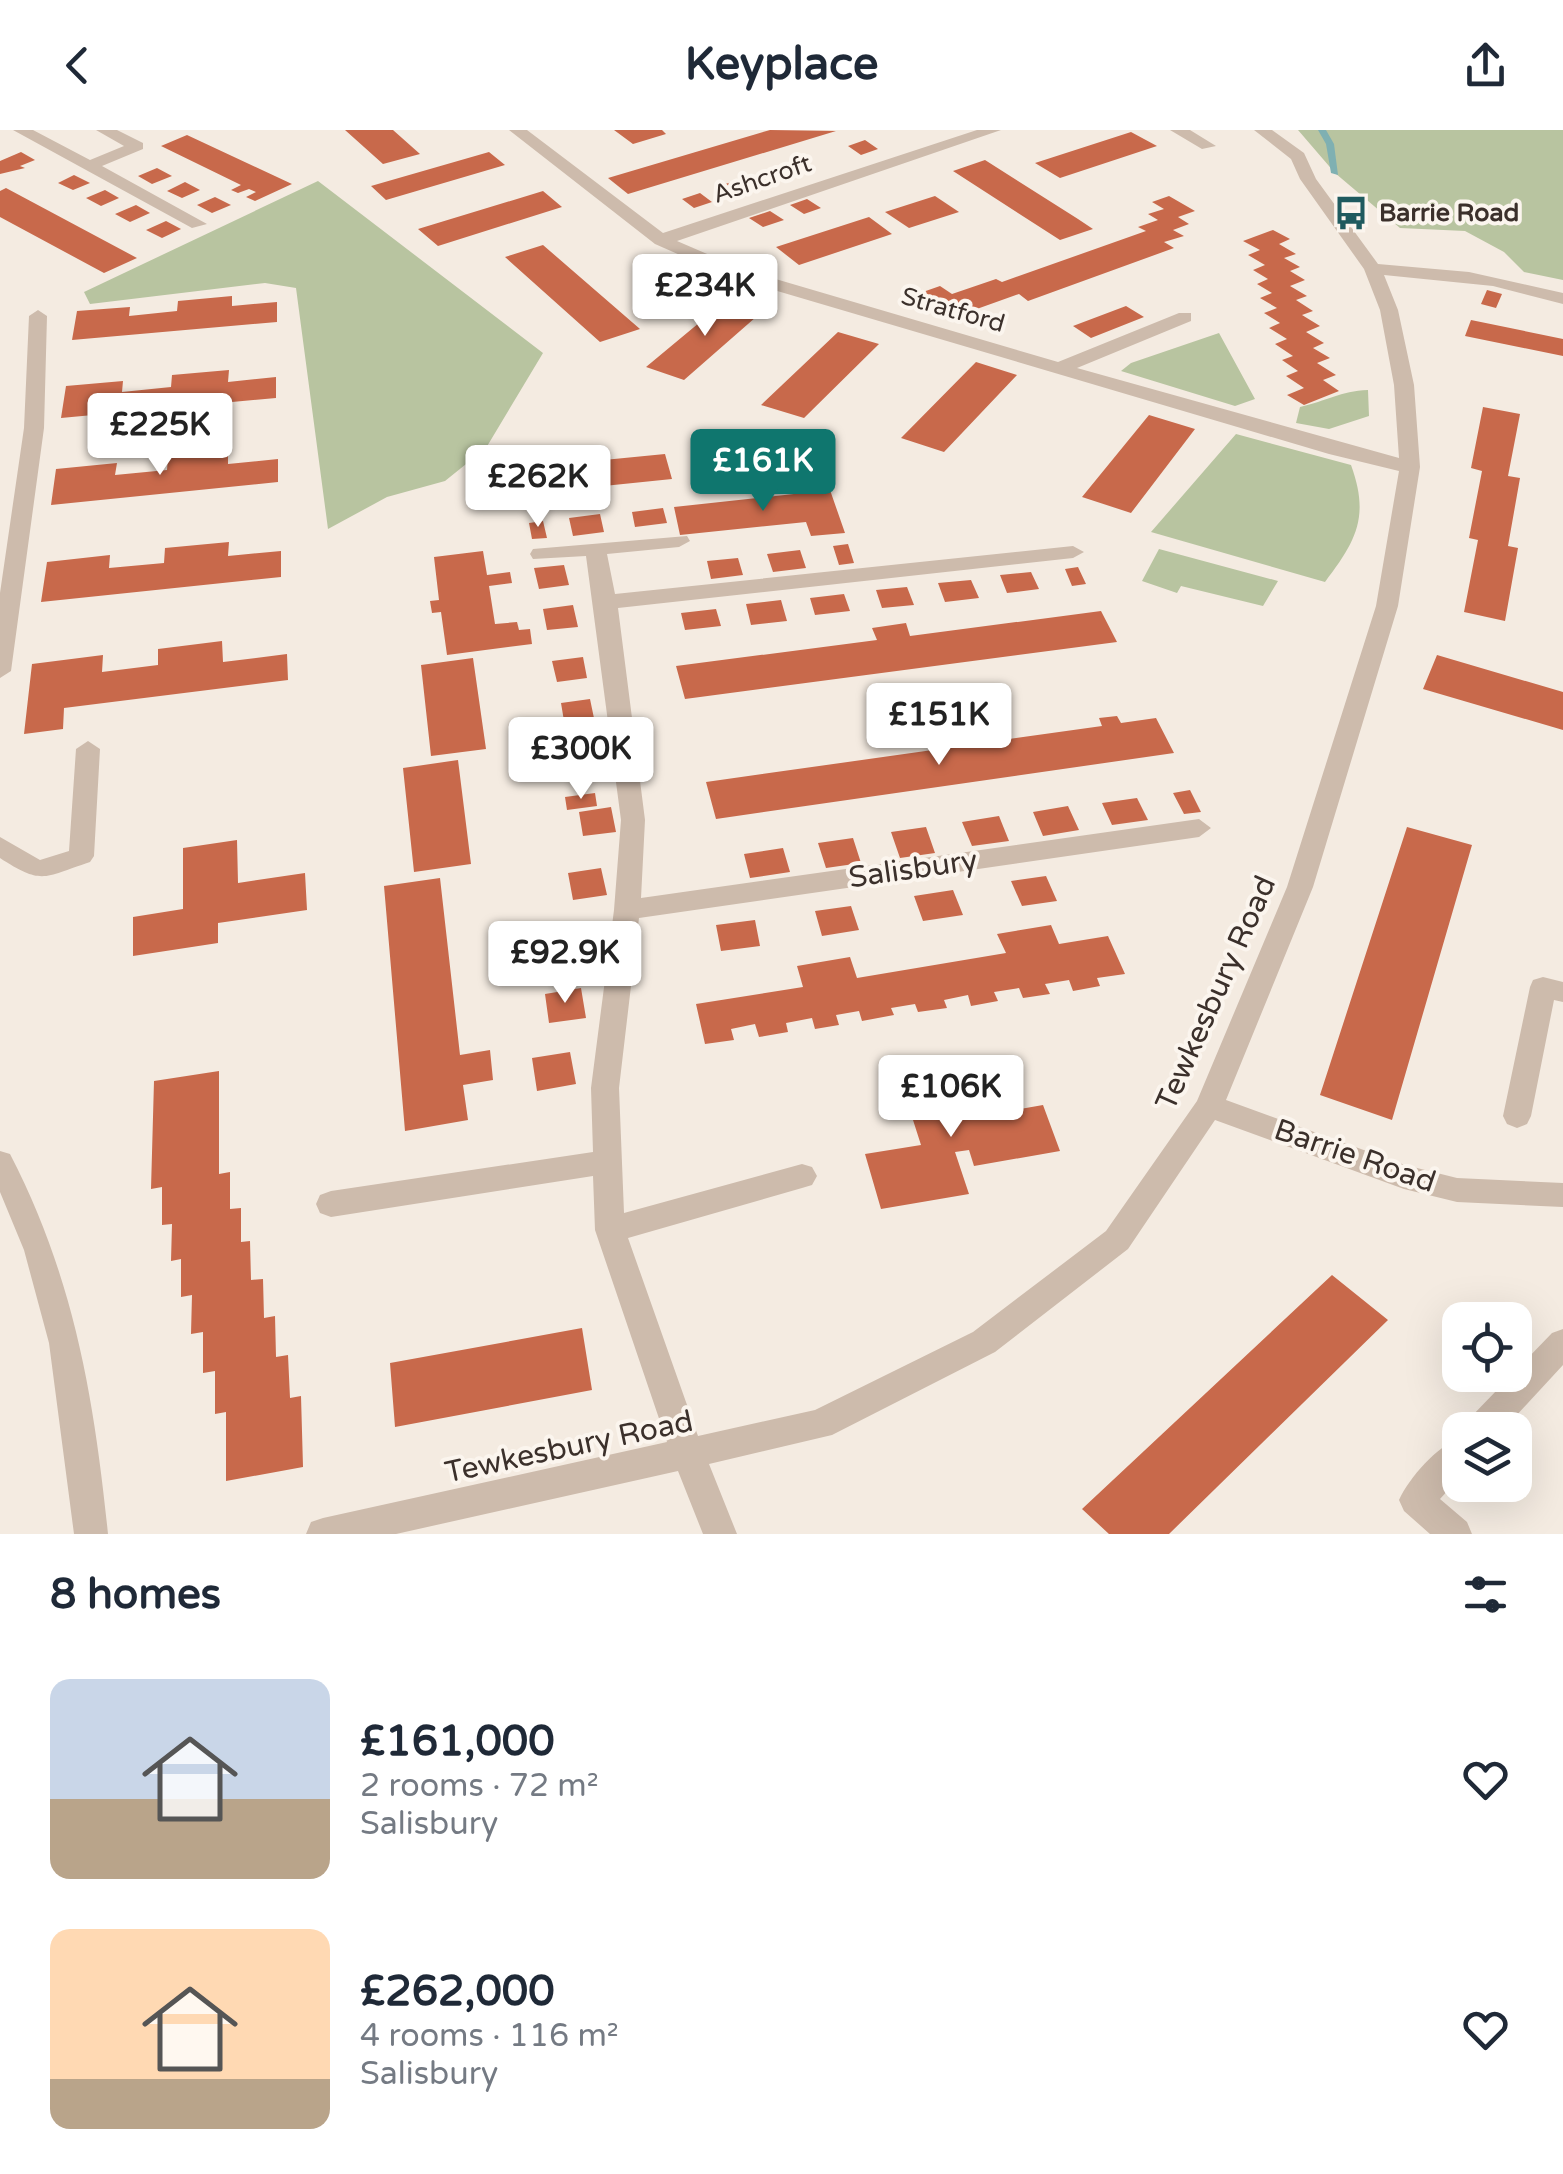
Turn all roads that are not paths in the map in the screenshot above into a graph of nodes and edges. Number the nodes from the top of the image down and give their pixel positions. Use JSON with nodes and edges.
{"nodes":[{"id":1,"x":21,"y":130,"type":"edge"},
{"id":2,"x":104,"y":130,"type":"edge"},
{"id":3,"x":517,"y":130,"type":"edge"},
{"id":4,"x":993,"y":130,"type":"edge"},
{"id":5,"x":1178,"y":130,"type":"edge"},
{"id":6,"x":1262,"y":130,"type":"edge"},
{"id":7,"x":1208,"y":146,"type":"dead end"},
{"id":8,"x":90,"y":166,"type":"junction"},
{"id":9,"x":198,"y":224,"type":"dead end"},
{"id":10,"x":660,"y":240,"type":"junction"},
{"id":11,"x":1373,"y":269,"type":"junction"},
{"id":12,"x":1563,"y":299,"type":"edge"},
{"id":13,"x":38,"y":316,"type":"dead end"},
{"id":14,"x":1184,"y":317,"type":"dead end"},
{"id":15,"x":1060,"y":368,"type":"junction"},
{"id":16,"x":1410,"y":467,"type":"junction"},
{"id":17,"x":679,"y":541,"type":"dead end"},
{"id":18,"x":596,"y":551,"type":"junction"},
{"id":19,"x":1073,"y":552,"type":"dead end"},
{"id":20,"x":542,"y":554,"type":"dead end"},
{"id":21,"x":606,"y":602,"type":"junction"},
{"id":22,"x":2,"y":639,"type":"edge"},
{"id":23,"x":0,"y":670,"type":"edge"},
{"id":24,"x":88,"y":749,"type":"dead end"},
{"id":25,"x":1199,"y":828,"type":"dead end"},
{"id":26,"x":0,"y":846,"type":"edge"},
{"id":27,"x":627,"y":910,"type":"junction"},
{"id":28,"x":1563,"y":992,"type":"edge"},
{"id":29,"x":1209,"y":1106,"type":"junction"},
{"id":30,"x":1517,"y":1116,"type":"dead end"},
{"id":31,"x":608,"y":1162,"type":"junction"},
{"id":32,"x":0,"y":1163,"type":"edge"},
{"id":33,"x":802,"y":1176,"type":"dead end"},
{"id":34,"x":1563,"y":1195,"type":"edge"},
{"id":35,"x":331,"y":1204,"type":"dead end"},
{"id":36,"x":610,"y":1230,"type":"junction"},
{"id":37,"x":1563,"y":1343,"type":"edge"},
{"id":38,"x":1498,"y":1412,"type":"edge"},
{"id":39,"x":688,"y":1454,"type":"junction"},
{"id":40,"x":1442,"y":1472,"type":"edge"},
{"id":41,"x":91,"y":1534,"type":"edge"},
{"id":42,"x":323,"y":1534,"type":"edge"},
{"id":43,"x":720,"y":1534,"type":"edge"},
{"id":44,"x":1454,"y":1534,"type":"edge"}],
"edges":[{"from":1,"to":8,"type":"street"},
{"from":2,"to":8,"type":"street"},
{"from":3,"to":10,"type":"street","name":"Stratford"},
{"from":4,"to":10,"type":"street","name":"Ashcroft"},
{"from":5,"to":7,"type":"street"},
{"from":6,"to":11,"type":"street","name":"Tewkesbury Road"},
{"from":8,"to":9,"type":"street"},
{"from":10,"to":15,"type":"street","name":"Stratford"},
{"from":11,"to":12,"type":"street"},
{"from":11,"to":16,"type":"street","name":"Tewkesbury Road"},
{"from":13,"to":22,"type":"street"},
{"from":14,"to":15,"type":"street"},
{"from":15,"to":16,"type":"street","name":"Stratford"},
{"from":16,"to":29,"type":"street","name":"Tewkesbury Road"},
{"from":17,"to":18,"type":"street"},
{"from":18,"to":20,"type":"street"},
{"from":18,"to":21,"type":"street"},
{"from":19,"to":21,"type":"street"},
{"from":21,"to":27,"type":"street"},
{"from":22,"to":23,"type":"street"},
{"from":24,"to":26,"type":"street"},
{"from":25,"to":27,"type":"street","name":"Salisbury"},
{"from":27,"to":31,"type":"street"},
{"from":28,"to":30,"type":"street"},
{"from":29,"to":34,"type":"street","name":"Barrie Road"},
{"from":29,"to":39,"type":"street","name":"Tewkesbury Road"},
{"from":31,"to":35,"type":"street"},
{"from":31,"to":36,"type":"street"},
{"from":32,"to":41,"type":"street"},
{"from":33,"to":36,"type":"street"},
{"from":36,"to":39,"type":"street"},
{"from":37,"to":38,"type":"street"},
{"from":39,"to":42,"type":"street","name":"Tewkesbury Road"},
{"from":39,"to":43,"type":"street"},
{"from":40,"to":44,"type":"street"}]}
